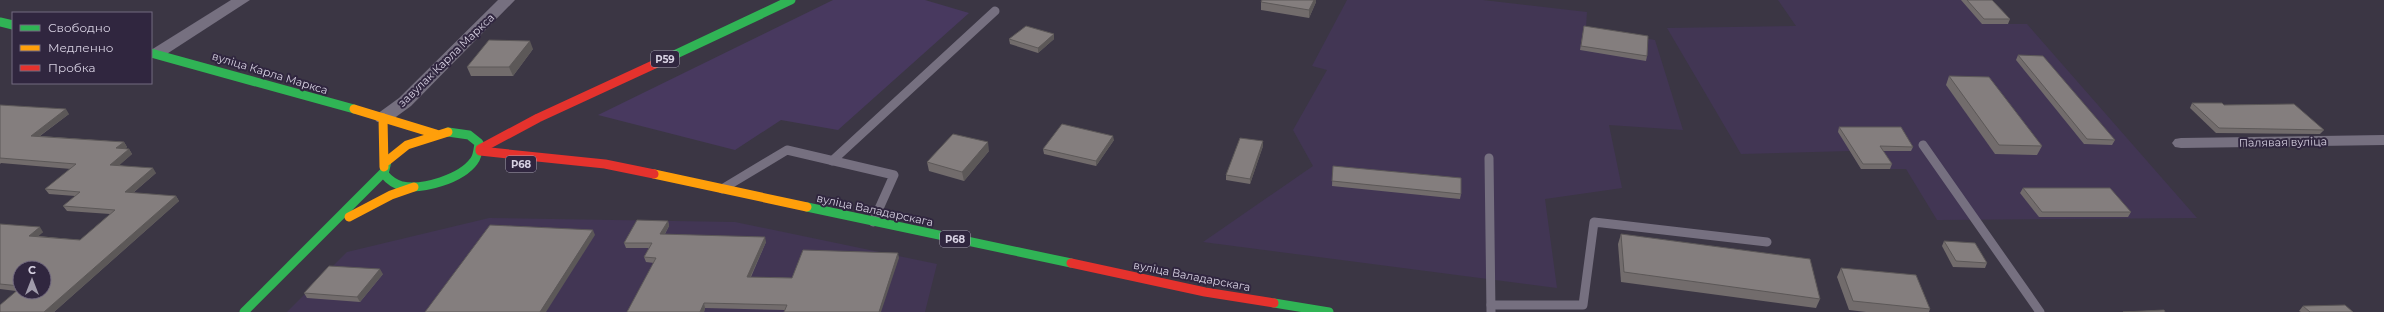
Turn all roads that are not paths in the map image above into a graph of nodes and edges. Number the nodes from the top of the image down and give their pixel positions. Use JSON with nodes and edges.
{"nodes":[{"id":1,"x":242,"y":0,"type":"edge"},
{"id":2,"x":507,"y":0,"type":"edge"},
{"id":3,"x":791,"y":0,"type":"edge"},
{"id":4,"x":995,"y":11,"type":"dead end"},
{"id":5,"x":0,"y":22,"type":"edge"},
{"id":6,"x":12,"y":24,"type":"edge"},
{"id":7,"x":154,"y":53,"type":"edge"},
{"id":8,"x":383,"y":118,"type":"junction"},
{"id":9,"x":538,"y":118,"type":"junction"},
{"id":10,"x":496,"y":128,"type":"dead end"},
{"id":11,"x":482,"y":132,"type":"dead end"},
{"id":12,"x":436,"y":134,"type":"junction"},
{"id":13,"x":468,"y":135,"type":"junction"},
{"id":14,"x":2384,"y":140,"type":"edge"},
{"id":15,"x":2181,"y":143,"type":"dead end"},
{"id":16,"x":1923,"y":145,"type":"dead end"},
{"id":17,"x":480,"y":150,"type":"junction"},
{"id":18,"x":1489,"y":158,"type":"dead end"},
{"id":19,"x":832,"y":161,"type":"junction"},
{"id":20,"x":582,"y":162,"type":"junction"},
{"id":21,"x":511,"y":164,"type":"dead end"},
{"id":22,"x":482,"y":169,"type":"dead end"},
{"id":23,"x":384,"y":170,"type":"junction"},
{"id":24,"x":460,"y":173,"type":"junction"},
{"id":25,"x":417,"y":186,"type":"junction"},
{"id":26,"x":720,"y":190,"type":"junction"},
{"id":27,"x":873,"y":222,"type":"junction"},
{"id":28,"x":320,"y":234,"type":"junction"},
{"id":29,"x":1767,"y":242,"type":"dead end"},
{"id":30,"x":1491,"y":308,"type":"edge"},
{"id":31,"x":1300,"y":310,"type":"edge"},
{"id":32,"x":244,"y":312,"type":"edge"},
{"id":33,"x":1329,"y":312,"type":"edge"},
{"id":34,"x":2040,"y":312,"type":"edge"}],
"edges":[{"from":1,"to":7,"type":"street"},
{"from":2,"to":8,"type":"street","name":"завулак Карла Маркса"},
{"from":3,"to":9,"type":"main road","number":"Р59"},
{"from":4,"to":19,"type":"lane"},
{"from":5,"to":6,"type":"main road"},
{"from":7,"to":8,"type":"main road","name":"вуліца Карла Маркса"},
{"from":8,"to":12,"type":"main road","name":"вуліца Карла Маркса"},
{"from":8,"to":23,"type":"main road"},
{"from":9,"to":10,"type":"main road","number":"Р59"},
{"from":9,"to":17,"type":"main road","number":"Р59"},
{"from":11,"to":13,"type":"main road"},
{"from":12,"to":13,"type":"main road"},
{"from":12,"to":23,"type":"main road"},
{"from":13,"to":17,"type":"main road"},
{"from":14,"to":15,"type":"street","name":"Палявая вуліца"},
{"from":16,"to":34,"type":"lane"},
{"from":17,"to":20,"type":"main road","name":"вуліца Валадарскага","number":"Р68"},
{"from":17,"to":24,"type":"main road"},
{"from":18,"to":30,"type":"lane"},
{"from":19,"to":26,"type":"lane"},
{"from":19,"to":27,"type":"lane"},
{"from":20,"to":21,"type":"main road","name":"вуліца Валадарскага","number":"Р68"},
{"from":20,"to":26,"type":"main road","name":"вуліца Валадарскага","number":"Р68"},
{"from":22,"to":24,"type":"main road"},
{"from":23,"to":25,"type":"main road"},
{"from":23,"to":28,"type":"main road"},
{"from":24,"to":25,"type":"main road"},
{"from":25,"to":28,"type":"main road"},
{"from":26,"to":27,"type":"main road","name":"вуліца Валадарскага","number":"Р68"},
{"from":27,"to":31,"type":"main road","name":"вуліца Валадарскага","number":"Р68"},
{"from":28,"to":32,"type":"main road"},
{"from":29,"to":30,"type":"lane"},
{"from":31,"to":33,"type":"main road","name":"вуліца Валадарскага","number":"Р68"}]}
